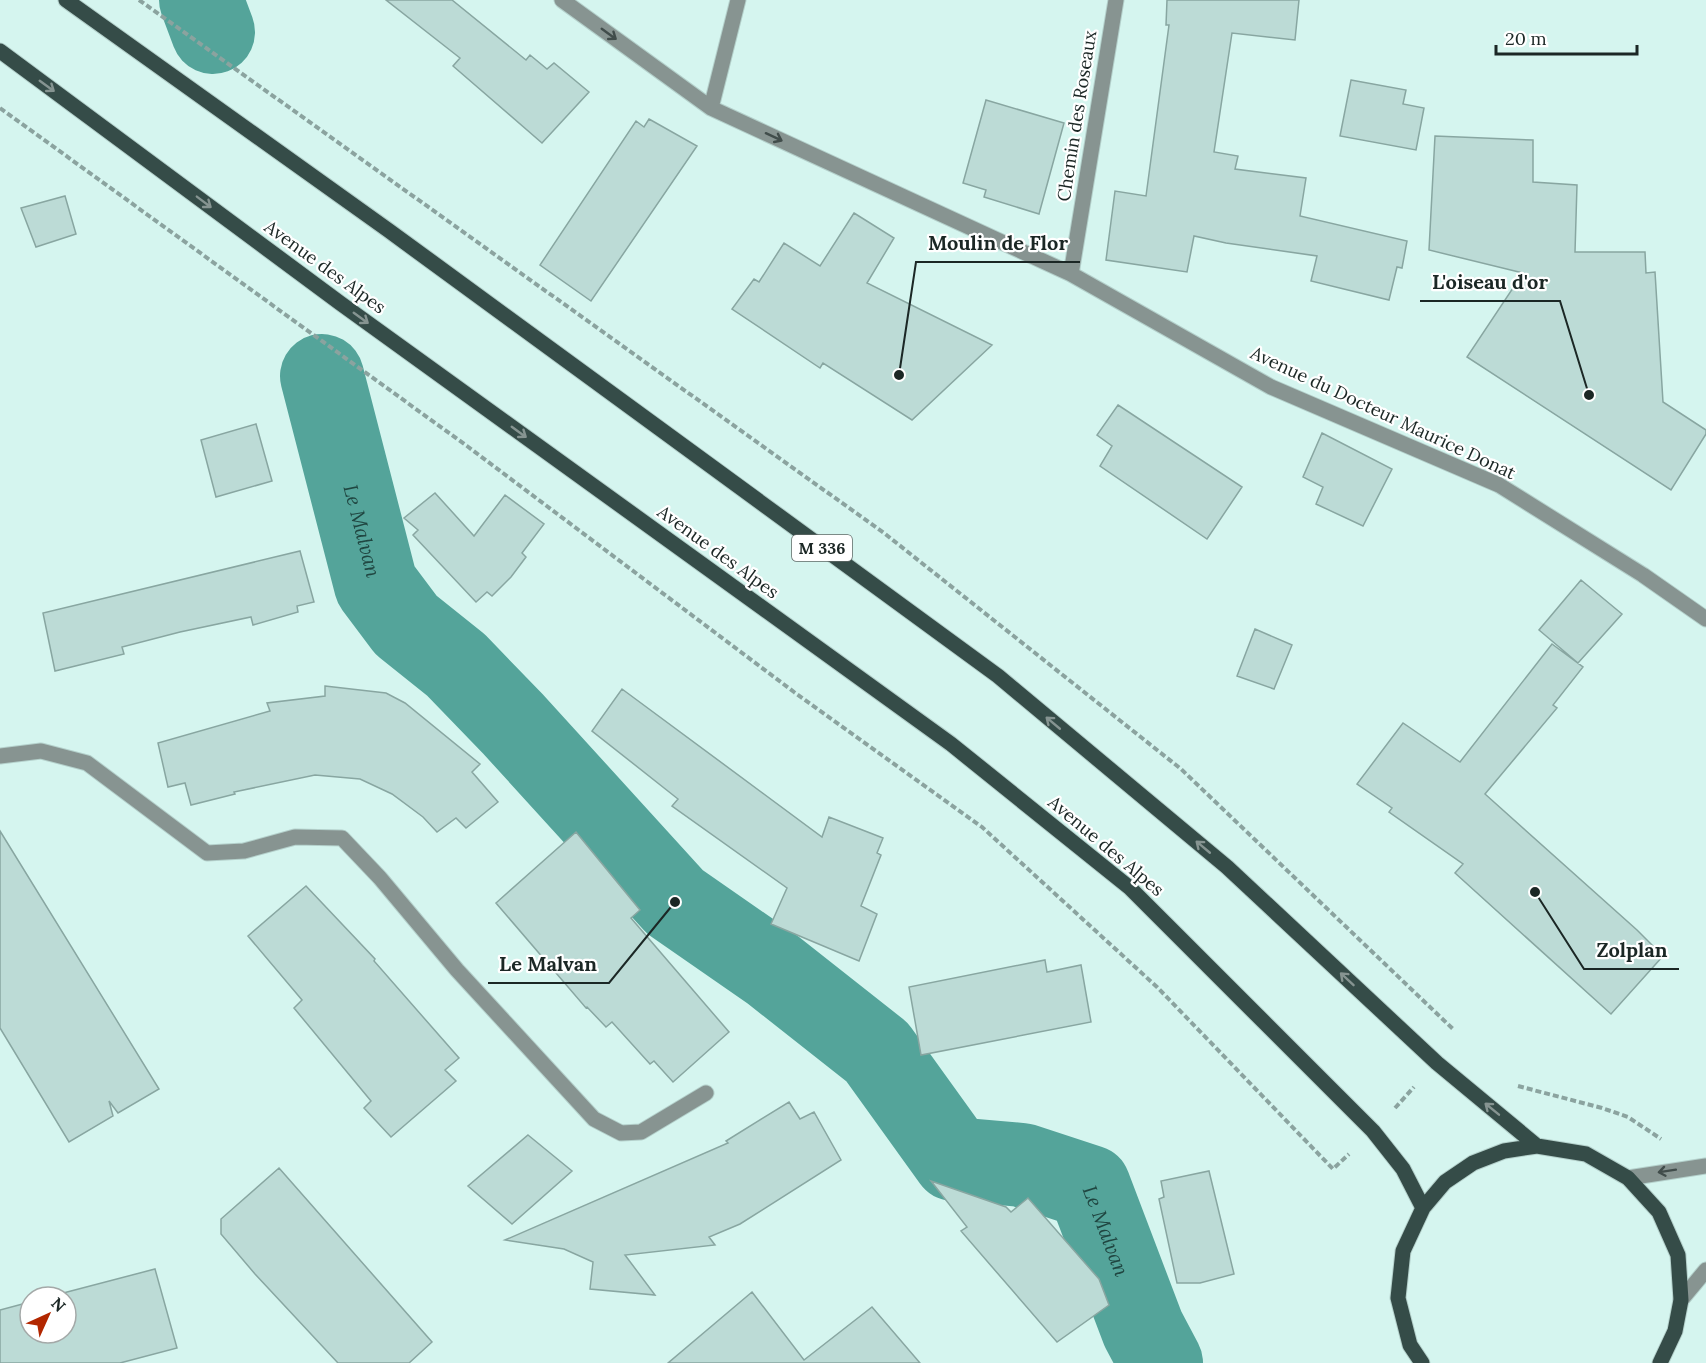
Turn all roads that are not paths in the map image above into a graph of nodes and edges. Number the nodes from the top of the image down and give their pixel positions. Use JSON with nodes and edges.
{"nodes":[{"id":1,"x":66,"y":0,"type":"edge"},
{"id":2,"x":562,"y":0,"type":"edge"},
{"id":3,"x":738,"y":0,"type":"edge"},
{"id":4,"x":1116,"y":0,"type":"edge"},
{"id":5,"x":0,"y":51,"type":"edge"},
{"id":6,"x":711,"y":108,"type":"junction"},
{"id":7,"x":1071,"y":274,"type":"junction"},
{"id":8,"x":1706,"y":619,"type":"edge"},
{"id":9,"x":0,"y":756,"type":"edge"},
{"id":10,"x":706,"y":1093,"type":"dead end"},
{"id":11,"x":1537,"y":1146,"type":"junction"},
{"id":12,"x":1706,"y":1166,"type":"edge"},
{"id":13,"x":1628,"y":1178,"type":"junction"},
{"id":14,"x":1422,"y":1208,"type":"junction"},
{"id":15,"x":1706,"y":1270,"type":"edge"},
{"id":16,"x":1681,"y":1300,"type":"junction"},
{"id":17,"x":1422,"y":1363,"type":"edge"},
{"id":18,"x":1660,"y":1363,"type":"edge"}],
"edges":[{"from":11,"to":1,"type":"main road","number":"M 336","one_way":true},
{"from":2,"to":6,"type":"street","name":"Avenue du Docteur Maurice Donat","one_way":true},
{"from":3,"to":6,"type":"street"},
{"from":4,"to":7,"type":"street","name":"Chemin des Roseaux"},
{"from":5,"to":14,"type":"main road","name":"Avenue des Alpes","one_way":true},
{"from":6,"to":7,"type":"street","name":"Avenue du Docteur Maurice Donat","one_way":true},
{"from":7,"to":8,"type":"street","name":"Avenue du Docteur Maurice Donat"},
{"from":9,"to":10,"type":"street"},
{"from":11,"to":13,"type":"main road"},
{"from":11,"to":14,"type":"main road"},
{"from":12,"to":13,"type":"street","one_way":true},
{"from":13,"to":16,"type":"main road"},
{"from":14,"to":17,"type":"main road"},
{"from":15,"to":16,"type":"street"},
{"from":16,"to":18,"type":"main road"}]}
